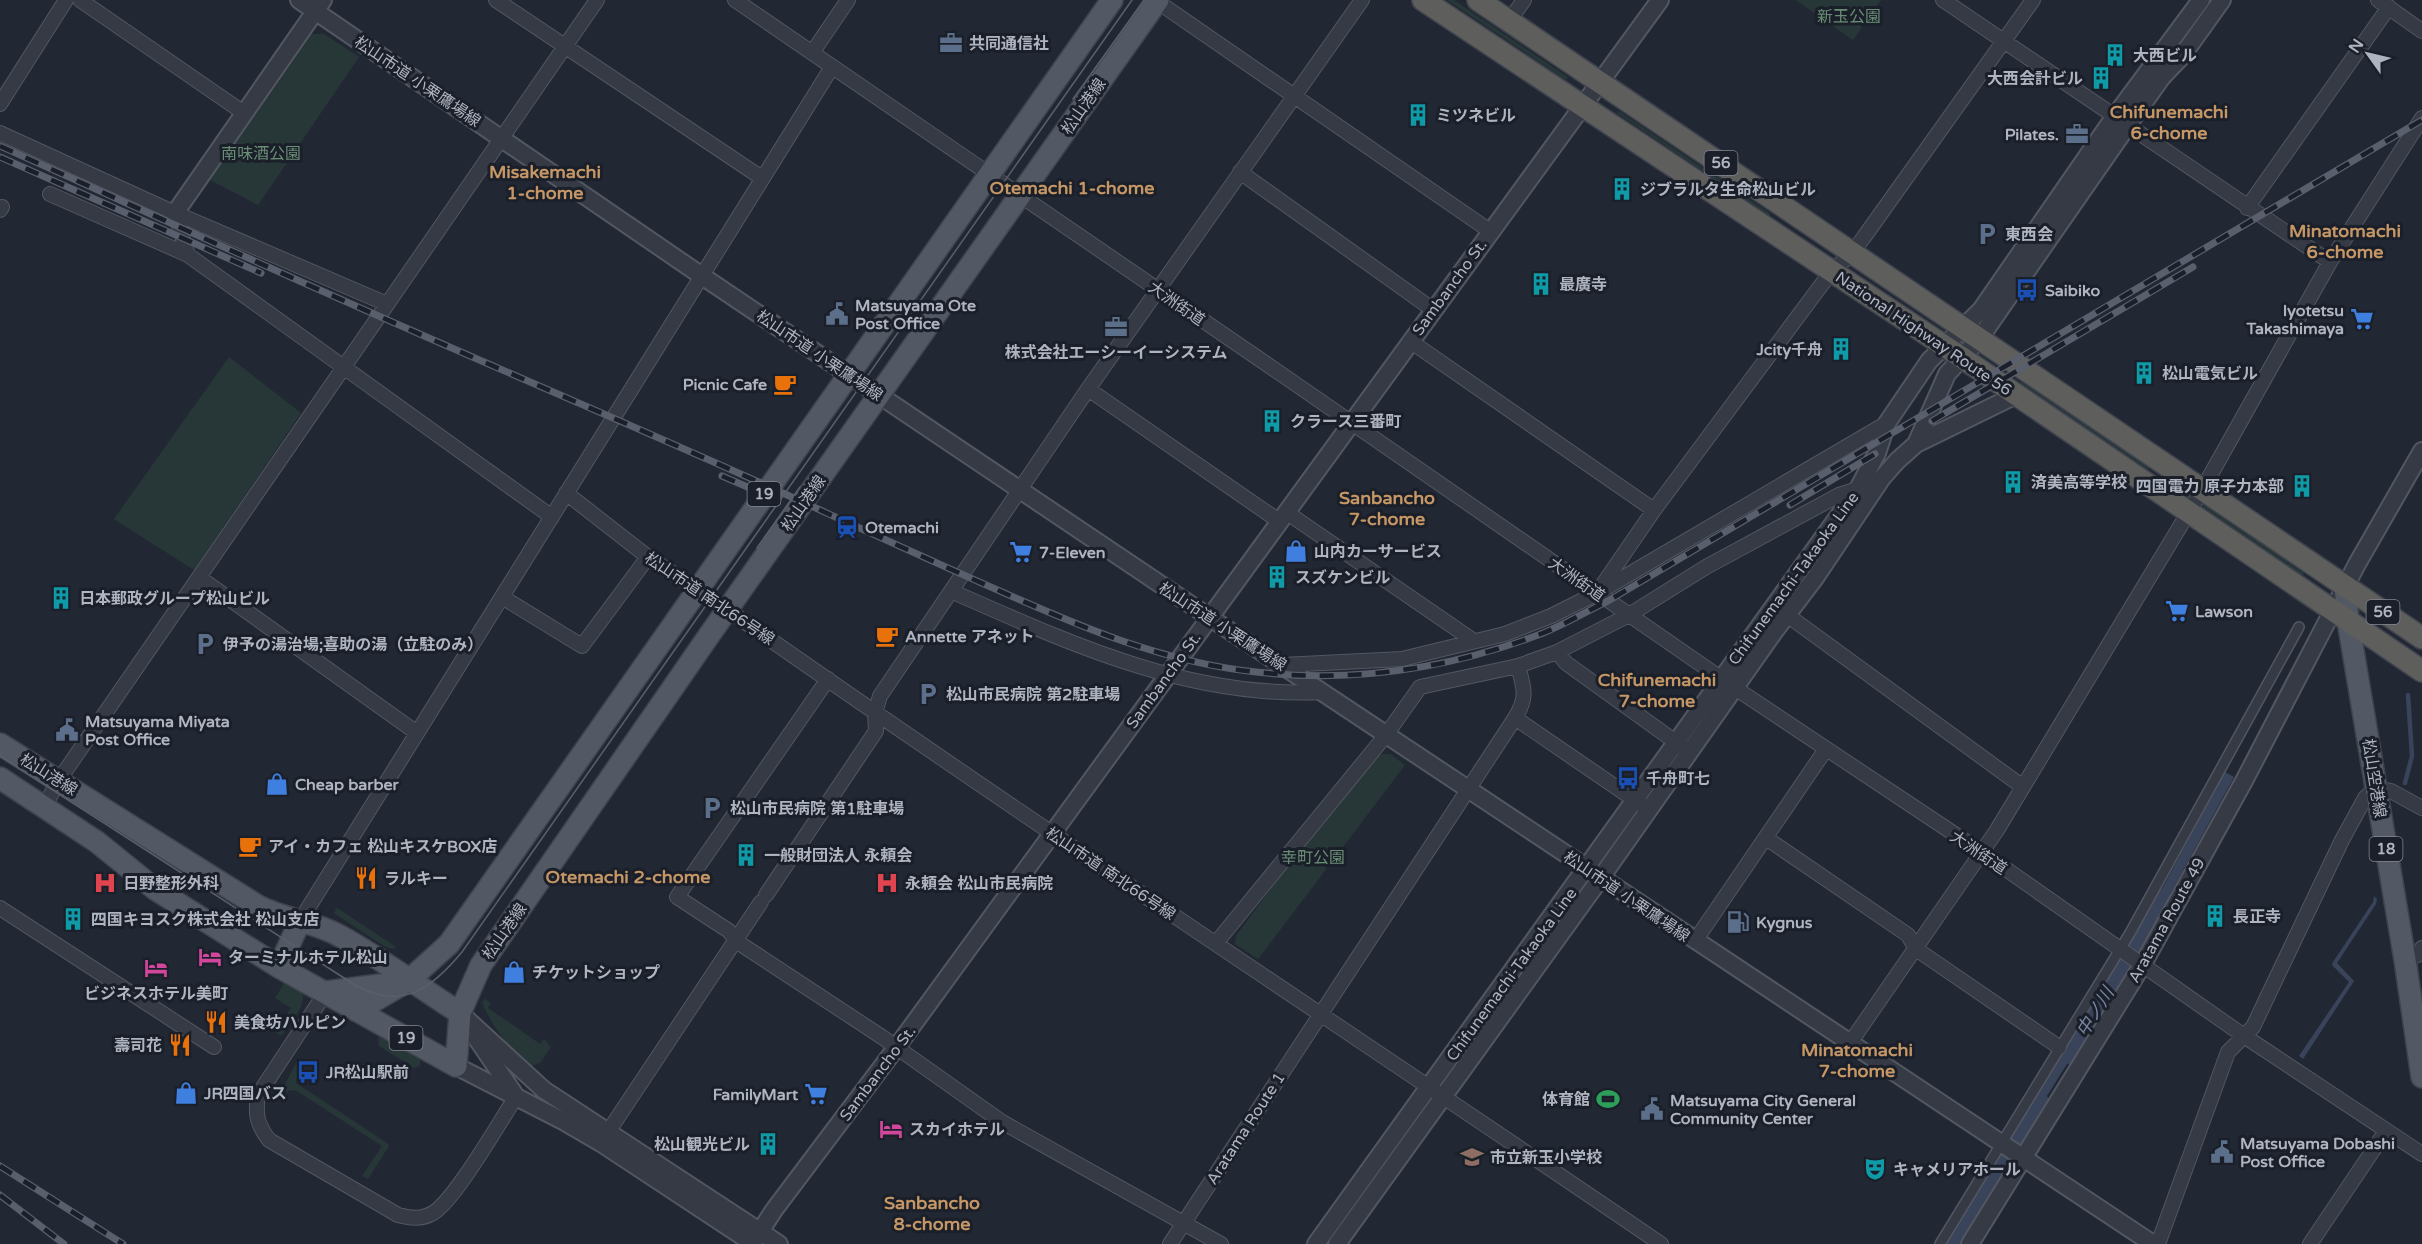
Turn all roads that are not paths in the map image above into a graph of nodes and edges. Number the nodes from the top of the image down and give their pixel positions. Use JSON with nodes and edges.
{"nodes":[{"id":1,"x":66,"y":0,"type":"edge"},
{"id":2,"x":80,"y":0,"type":"edge"},
{"id":3,"x":299,"y":0,"type":"edge"},
{"id":4,"x":496,"y":0,"type":"edge"},
{"id":5,"x":597,"y":0,"type":"edge"},
{"id":6,"x":735,"y":0,"type":"edge"},
{"id":7,"x":848,"y":0,"type":"edge"},
{"id":8,"x":1112,"y":0,"type":"edge"},
{"id":9,"x":1362,"y":0,"type":"edge"},
{"id":10,"x":1423,"y":0,"type":"edge"},
{"id":11,"x":1478,"y":0,"type":"edge"},
{"id":12,"x":1524,"y":0,"type":"edge"},
{"id":13,"x":1660,"y":0,"type":"edge"},
{"id":14,"x":1943,"y":0,"type":"edge"},
{"id":15,"x":2033,"y":0,"type":"edge"},
{"id":16,"x":2201,"y":0,"type":"edge"},
{"id":17,"x":2222,"y":0,"type":"edge"},
{"id":18,"x":1157,"y":1,"type":"edge"},
{"id":19,"x":2384,"y":4,"type":"edge"},
{"id":20,"x":319,"y":5,"type":"edge"},
{"id":21,"x":1509,"y":21,"type":"junction"},
{"id":22,"x":2422,"y":31,"type":"edge"},
{"id":23,"x":2003,"y":42,"type":"junction"},
{"id":24,"x":566,"y":45,"type":"junction"},
{"id":25,"x":813,"y":53,"type":"junction"},
{"id":26,"x":832,"y":67,"type":"junction"},
{"id":27,"x":1601,"y":82,"type":"junction"},
{"id":28,"x":1294,"y":95,"type":"junction"},
{"id":29,"x":0,"y":104,"type":"edge"},
{"id":30,"x":1584,"y":105,"type":"junction"},
{"id":31,"x":244,"y":113,"type":"junction"},
{"id":32,"x":2422,"y":118,"type":"edge"},
{"id":33,"x":2121,"y":120,"type":"junction"},
{"id":34,"x":0,"y":133,"type":"edge"},
{"id":35,"x":501,"y":138,"type":"junction"},
{"id":36,"x":1240,"y":172,"type":"junction"},
{"id":37,"x":991,"y":175,"type":"junction"},
{"id":38,"x":762,"y":178,"type":"junction"},
{"id":39,"x":50,"y":194,"type":"dead end"},
{"id":40,"x":1020,"y":195,"type":"junction"},
{"id":41,"x":2247,"y":208,"type":"junction"},
{"id":42,"x":175,"y":213,"type":"junction"},
{"id":43,"x":1490,"y":231,"type":"junction"},
{"id":44,"x":1852,"y":252,"type":"junction"},
{"id":45,"x":188,"y":255,"type":"junction"},
{"id":46,"x":2330,"y":262,"type":"junction"},
{"id":47,"x":1832,"y":272,"type":"junction"},
{"id":48,"x":702,"y":276,"type":"junction"},
{"id":49,"x":1158,"y":289,"type":"junction"},
{"id":50,"x":387,"y":304,"type":"junction"},
{"id":51,"x":1432,"y":309,"type":"junction"},
{"id":52,"x":1972,"y":333,"type":"junction"},
{"id":53,"x":1410,"y":341,"type":"junction"},
{"id":54,"x":1953,"y":352,"type":"junction"},
{"id":55,"x":345,"y":367,"type":"junction"},
{"id":56,"x":848,"y":375,"type":"junction"},
{"id":57,"x":1088,"y":389,"type":"junction"},
{"id":58,"x":880,"y":395,"type":"junction"},
{"id":59,"x":2016,"y":395,"type":"junction"},
{"id":60,"x":1351,"y":423,"type":"junction"},
{"id":61,"x":1887,"y":423,"type":"junction"},
{"id":62,"x":1916,"y":444,"type":"junction"},
{"id":63,"x":2422,"y":451,"type":"edge"},
{"id":64,"x":1019,"y":489,"type":"junction"},
{"id":65,"x":2202,"y":490,"type":"junction"},
{"id":66,"x":1865,"y":491,"type":"junction"},
{"id":67,"x":566,"y":493,"type":"junction"},
{"id":68,"x":1654,"y":510,"type":"junction"},
{"id":69,"x":2189,"y":512,"type":"junction"},
{"id":70,"x":552,"y":516,"type":"junction"},
{"id":71,"x":1283,"y":517,"type":"junction"},
{"id":72,"x":648,"y":557,"type":"junction"},
{"id":73,"x":200,"y":578,"type":"junction"},
{"id":74,"x":2345,"y":586,"type":"junction"},
{"id":75,"x":698,"y":590,"type":"junction"},
{"id":76,"x":951,"y":591,"type":"junction"},
{"id":77,"x":1597,"y":593,"type":"junction"},
{"id":78,"x":502,"y":597,"type":"junction"},
{"id":79,"x":727,"y":610,"type":"junction"},
{"id":80,"x":1629,"y":615,"type":"junction"},
{"id":81,"x":1787,"y":615,"type":"junction"},
{"id":82,"x":2341,"y":615,"type":"junction"},
{"id":83,"x":1209,"y":617,"type":"junction"},
{"id":84,"x":2299,"y":627,"type":"dead end"},
{"id":85,"x":2422,"y":638,"type":"edge"},
{"id":86,"x":1474,"y":641,"type":"junction"},
{"id":87,"x":1557,"y":652,"type":"junction"},
{"id":88,"x":1282,"y":665,"type":"junction"},
{"id":89,"x":1518,"y":666,"type":"junction"},
{"id":90,"x":2422,"y":671,"type":"edge"},
{"id":91,"x":1166,"y":676,"type":"junction"},
{"id":92,"x":828,"y":679,"type":"junction"},
{"id":93,"x":1728,"y":684,"type":"junction"},
{"id":94,"x":1323,"y":692,"type":"junction"},
{"id":95,"x":875,"y":713,"type":"junction"},
{"id":96,"x":1515,"y":718,"type":"junction"},
{"id":97,"x":417,"y":733,"type":"junction"},
{"id":98,"x":1386,"y":735,"type":"junction"},
{"id":99,"x":1683,"y":747,"type":"junction"},
{"id":100,"x":1826,"y":749,"type":"junction"},
{"id":101,"x":5,"y":767,"type":"edge"},
{"id":102,"x":59,"y":780,"type":"junction"},
{"id":103,"x":2024,"y":787,"type":"junction"},
{"id":104,"x":2376,"y":788,"type":"junction"},
{"id":105,"x":1468,"y":789,"type":"junction"},
{"id":106,"x":1642,"y":805,"type":"junction"},
{"id":107,"x":44,"y":807,"type":"junction"},
{"id":108,"x":2422,"y":808,"type":"edge"},
{"id":109,"x":1051,"y":833,"type":"junction"},
{"id":110,"x":1766,"y":838,"type":"junction"},
{"id":111,"x":1983,"y":853,"type":"junction"},
{"id":112,"x":1593,"y":874,"type":"junction"},
{"id":113,"x":0,"y":908,"type":"edge"},
{"id":114,"x":300,"y":921,"type":"junction"},
{"id":115,"x":736,"y":941,"type":"junction"},
{"id":116,"x":1695,"y":941,"type":"junction"},
{"id":117,"x":1216,"y":942,"type":"junction"},
{"id":118,"x":1916,"y":949,"type":"junction"},
{"id":119,"x":2414,"y":954,"type":"edge"},
{"id":120,"x":2131,"y":956,"type":"junction"},
{"id":121,"x":279,"y":967,"type":"junction"},
{"id":122,"x":408,"y":981,"type":"junction"},
{"id":123,"x":326,"y":993,"type":"junction"},
{"id":124,"x":357,"y":1011,"type":"junction"},
{"id":125,"x":460,"y":1013,"type":"junction"},
{"id":126,"x":1321,"y":1013,"type":"junction"},
{"id":127,"x":2244,"y":1036,"type":"junction"},
{"id":128,"x":1850,"y":1043,"type":"junction"},
{"id":129,"x":214,"y":1047,"type":"dead end"},
{"id":130,"x":2059,"y":1047,"type":"junction"},
{"id":131,"x":896,"y":1048,"type":"junction"},
{"id":132,"x":456,"y":1066,"type":"junction"},
{"id":133,"x":2422,"y":1077,"type":"edge"},
{"id":134,"x":1431,"y":1086,"type":"junction"},
{"id":135,"x":1445,"y":1096,"type":"junction"},
{"id":136,"x":516,"y":1097,"type":"junction"},
{"id":137,"x":2386,"y":1131,"type":"junction"},
{"id":138,"x":604,"y":1137,"type":"junction"},
{"id":139,"x":2009,"y":1150,"type":"junction"},
{"id":140,"x":2422,"y":1154,"type":"edge"},
{"id":141,"x":1184,"y":1222,"type":"junction"},
{"id":142,"x":755,"y":1241,"type":"edge"},
{"id":143,"x":778,"y":1244,"type":"edge"},
{"id":144,"x":1170,"y":1244,"type":"edge"},
{"id":145,"x":1221,"y":1244,"type":"edge"},
{"id":146,"x":1316,"y":1244,"type":"edge"},
{"id":147,"x":1337,"y":1244,"type":"edge"},
{"id":148,"x":1661,"y":1244,"type":"edge"},
{"id":149,"x":1940,"y":1244,"type":"edge"},
{"id":150,"x":1970,"y":1244,"type":"edge"},
{"id":151,"x":2153,"y":1244,"type":"edge"},
{"id":152,"x":2158,"y":1244,"type":"edge"},
{"id":153,"x":2310,"y":1244,"type":"edge"}],
"edges":[{"from":1,"to":29,"type":"street"},
{"from":2,"to":31,"type":"street"},
{"from":3,"to":20,"type":"street","name":"松山市道 小栗鷹場線"},
{"from":4,"to":24,"type":"street"},
{"from":5,"to":24,"type":"street"},
{"from":6,"to":25,"type":"street","name":"大洲街道"},
{"from":7,"to":25,"type":"street"},
{"from":8,"to":37,"type":"main road","number":"19"},
{"from":9,"to":28,"type":"street"},
{"from":10,"to":30,"type":"highway","name":"National Highway Route 56","number":"56"},
{"from":11,"to":21,"type":"highway","name":"National Highway Route 56","number":"56"},
{"from":12,"to":21,"type":"street"},
{"from":13,"to":27,"type":"street","name":"Sambancho St."},
{"from":14,"to":23,"type":"street"},
{"from":15,"to":23,"type":"street"},
{"from":16,"to":33,"type":"street","name":"Chifunemachi-Takaoka Line"},
{"from":17,"to":33,"type":"street","name":"Chifunemachi-Takaoka Line"},
{"from":18,"to":28,"type":"street"},
{"from":18,"to":40,"type":"main road","name":"松山港線","number":"19"},
{"from":19,"to":22,"type":"street"},
{"from":19,"to":41,"type":"street"},
{"from":20,"to":31,"type":"street"},
{"from":20,"to":35,"type":"street","name":"松山市道 小栗鷹場線"},
{"from":21,"to":27,"type":"highway","name":"National Highway Route 56","number":"56"},
{"from":23,"to":33,"type":"street"},
{"from":23,"to":44,"type":"street"},
{"from":24,"to":35,"type":"street"},
{"from":24,"to":38,"type":"street"},
{"from":25,"to":26,"type":"street","name":"大洲街道"},
{"from":26,"to":37,"type":"street","name":"大洲街道"},
{"from":26,"to":38,"type":"street"},
{"from":27,"to":30,"type":"street","name":"Sambancho St."},
{"from":27,"to":44,"type":"highway","name":"National Highway Route 56","number":"56"},
{"from":28,"to":36,"type":"street"},
{"from":28,"to":43,"type":"street"},
{"from":30,"to":43,"type":"street","name":"Sambancho St."},
{"from":30,"to":47,"type":"highway","name":"National Highway Route 56","number":"56"},
{"from":31,"to":42,"type":"street"},
{"from":32,"to":46,"type":"street"},
{"from":33,"to":41,"type":"street"},
{"from":33,"to":52,"type":"street","name":"Chifunemachi-Takaoka Line"},
{"from":34,"to":42,"type":"street"},
{"from":35,"to":48,"type":"street","name":"松山市道 小栗鷹場線"},
{"from":35,"to":50,"type":"street"},
{"from":36,"to":49,"type":"street"},
{"from":36,"to":51,"type":"street"},
{"from":37,"to":40,"type":"street","name":"大洲街道"},
{"from":37,"to":56,"type":"main road","number":"19"},
{"from":38,"to":48,"type":"street"},
{"from":39,"to":45,"type":"street"},
{"from":40,"to":49,"type":"street","name":"大洲街道"},
{"from":40,"to":58,"type":"main road","name":"松山港線","number":"19"},
{"from":41,"to":46,"type":"street"},
{"from":42,"to":45,"type":"street"},
{"from":42,"to":50,"type":"street"},
{"from":43,"to":51,"type":"street","name":"Sambancho St."},
{"from":44,"to":47,"type":"street"},
{"from":44,"to":52,"type":"highway","name":"National Highway Route 56","number":"56"},
{"from":45,"to":55,"type":"street"},
{"from":46,"to":65,"type":"street"},
{"from":47,"to":54,"type":"highway","name":"National Highway Route 56","number":"56"},
{"from":47,"to":68,"type":"street"},
{"from":48,"to":56,"type":"street","name":"松山市道 小栗鷹場線"},
{"from":48,"to":67,"type":"street"},
{"from":49,"to":57,"type":"street"},
{"from":49,"to":60,"type":"street","name":"大洲街道"},
{"from":50,"to":55,"type":"street"},
{"from":51,"to":53,"type":"street","name":"Sambancho St."},
{"from":52,"to":54,"type":"street","name":"Chifunemachi-Takaoka Line"},
{"from":52,"to":65,"type":"highway","name":"National Highway Route 56","number":"56"},
{"from":53,"to":60,"type":"street","name":"Sambancho St."},
{"from":53,"to":68,"type":"street"},
{"from":54,"to":59,"type":"highway","name":"National Highway Route 56","number":"56"},
{"from":54,"to":61,"type":"street","name":"Chifunemachi-Takaoka Line"},
{"from":54,"to":62,"type":"street","name":"Chifunemachi-Takaoka Line"},
{"from":55,"to":70,"type":"street"},
{"from":55,"to":73,"type":"street"},
{"from":56,"to":58,"type":"street","name":"松山市道 小栗鷹場線"},
{"from":56,"to":75,"type":"main road","number":"19"},
{"from":57,"to":64,"type":"street"},
{"from":57,"to":71,"type":"street"},
{"from":58,"to":64,"type":"street","name":"松山市道 小栗鷹場線"},
{"from":58,"to":79,"type":"main road","name":"松山港線","number":"19"},
{"from":59,"to":62,"type":"street"},
{"from":59,"to":69,"type":"highway","name":"National Highway Route 56","number":"56"},
{"from":60,"to":71,"type":"street","name":"Sambancho St."},
{"from":60,"to":77,"type":"street","name":"大洲街道"},
{"from":61,"to":66,"type":"street","name":"Chifunemachi-Takaoka Line"},
{"from":61,"to":77,"type":"street"},
{"from":62,"to":66,"type":"street","name":"Chifunemachi-Takaoka Line"},
{"from":63,"to":74,"type":"street"},
{"from":64,"to":76,"type":"street"},
{"from":64,"to":83,"type":"street","name":"松山市道 小栗鷹場線"},
{"from":65,"to":69,"type":"street"},
{"from":65,"to":74,"type":"highway","name":"National Highway Route 56","number":"56"},
{"from":66,"to":80,"type":"street"},
{"from":66,"to":81,"type":"street","name":"Chifunemachi-Takaoka Line"},
{"from":66,"to":93,"type":"street","name":"Chifunemachi-Takaoka Line"},
{"from":67,"to":70,"type":"street"},
{"from":67,"to":72,"type":"street","name":"松山市道 南北66号線"},
{"from":68,"to":77,"type":"street"},
{"from":69,"to":82,"type":"highway","name":"National Highway Route 56","number":"56"},
{"from":69,"to":103,"type":"street"},
{"from":70,"to":78,"type":"street"},
{"from":71,"to":83,"type":"street","name":"Sambancho St."},
{"from":71,"to":86,"type":"street"},
{"from":72,"to":75,"type":"street","name":"松山市道 南北66号線"},
{"from":72,"to":78,"type":"street"},
{"from":73,"to":97,"type":"street"},
{"from":73,"to":102,"type":"street"},
{"from":74,"to":82,"type":"main road","name":"松山空港線","number":"18"},
{"from":74,"to":85,"type":"highway","name":"National Highway Route 56","number":"56"},
{"from":75,"to":79,"type":"street","name":"松山市道 南北66号線"},
{"from":75,"to":122,"type":"main road","number":"19"},
{"from":76,"to":91,"type":"street"},
{"from":76,"to":95,"type":"street"},
{"from":77,"to":80,"type":"street","name":"大洲街道"},
{"from":77,"to":86,"type":"street"},
{"from":78,"to":97,"type":"street"},
{"from":79,"to":92,"type":"street","name":"松山市道 南北66号線"},
{"from":79,"to":125,"type":"main road","name":"松山港線","number":"19"},
{"from":80,"to":87,"type":"street"},
{"from":80,"to":93,"type":"street","name":"大洲街道"},
{"from":81,"to":93,"type":"street","name":"Chifunemachi-Takaoka Line"},
{"from":81,"to":103,"type":"street"},
{"from":82,"to":90,"type":"highway","name":"National Highway Route 56","number":"56"},
{"from":82,"to":104,"type":"main road","name":"松山空港線","number":"18"},
{"from":82,"to":120,"type":"street","name":"Aratama Route 49"},
{"from":83,"to":88,"type":"street","name":"松山市道 小栗鷹場線"},
{"from":83,"to":91,"type":"street","name":"Sambancho St."},
{"from":84,"to":120,"type":"street"},
{"from":86,"to":88,"type":"street"},
{"from":87,"to":89,"type":"street"},
{"from":87,"to":99,"type":"street"},
{"from":88,"to":94,"type":"street","name":"松山市道 小栗鷹場線"},
{"from":89,"to":96,"type":"street","name":"Aratama Route 1"},
{"from":89,"to":98,"type":"street"},
{"from":91,"to":94,"type":"street"},
{"from":91,"to":109,"type":"street","name":"Sambancho St."},
{"from":92,"to":95,"type":"street","name":"松山市道 南北66号線"},
{"from":92,"to":115,"type":"street"},
{"from":93,"to":99,"type":"street","name":"Chifunemachi-Takaoka Line"},
{"from":93,"to":100,"type":"street","name":"大洲街道"},
{"from":94,"to":98,"type":"street","name":"松山市道 小栗鷹場線"},
{"from":95,"to":109,"type":"street","name":"松山市道 南北66号線"},
{"from":95,"to":115,"type":"street"},
{"from":96,"to":105,"type":"street","name":"Aratama Route 1"},
{"from":96,"to":106,"type":"street"},
{"from":97,"to":114,"type":"street"},
{"from":98,"to":105,"type":"street","name":"松山市道 小栗鷹場線"},
{"from":98,"to":117,"type":"street"},
{"from":99,"to":106,"type":"street","name":"Chifunemachi-Takaoka Line"},
{"from":100,"to":110,"type":"street"},
{"from":100,"to":111,"type":"street","name":"大洲街道"},
{"from":101,"to":102,"type":"main road","name":"松山港線","number":"19"},
{"from":101,"to":107,"type":"main road","name":"松山港線","number":"19"},
{"from":102,"to":107,"type":"street"},
{"from":102,"to":114,"type":"main road","name":"松山港線","number":"19"},
{"from":103,"to":111,"type":"street"},
{"from":104,"to":108,"type":"street"},
{"from":104,"to":119,"type":"main road","name":"松山空港線","number":"18"},
{"from":104,"to":127,"type":"street"},
{"from":105,"to":112,"type":"street","name":"松山市道 小栗鷹場線"},
{"from":105,"to":126,"type":"street","name":"Aratama Route 1"},
{"from":106,"to":112,"type":"street","name":"Chifunemachi-Takaoka Line"},
{"from":107,"to":121,"type":"main road","name":"松山港線","number":"19"},
{"from":109,"to":117,"type":"street","name":"松山市道 南北66号線"},
{"from":109,"to":131,"type":"street","name":"Sambancho St."},
{"from":110,"to":116,"type":"street"},
{"from":110,"to":118,"type":"street"},
{"from":111,"to":118,"type":"street"},
{"from":111,"to":120,"type":"street","name":"大洲街道"},
{"from":112,"to":116,"type":"street","name":"松山市道 小栗鷹場線"},
{"from":112,"to":134,"type":"street","name":"Chifunemachi-Takaoka Line"},
{"from":112,"to":135,"type":"street","name":"Chifunemachi-Takaoka Line"},
{"from":113,"to":129,"type":"street"},
{"from":114,"to":121,"type":"main road"},
{"from":114,"to":122,"type":"main road","name":"松山港線","number":"19"},
{"from":115,"to":131,"type":"street"},
{"from":115,"to":138,"type":"street"},
{"from":116,"to":128,"type":"street","name":"松山市道 小栗鷹場線"},
{"from":117,"to":126,"type":"street","name":"松山市道 南北66号線"},
{"from":118,"to":128,"type":"street"},
{"from":118,"to":130,"type":"street"},
{"from":119,"to":133,"type":"main road","name":"松山空港線","number":"18"},
{"from":120,"to":127,"type":"street","name":"大洲街道"},
{"from":120,"to":130,"type":"street"},
{"from":120,"to":139,"type":"street","name":"Aratama Route 49"},
{"from":121,"to":123,"type":"main road","name":"松山港線","number":"19"},
{"from":122,"to":123,"type":"main road"},
{"from":122,"to":124,"type":"main road","number":"19"},
{"from":122,"to":125,"type":"main road","name":"松山港線","number":"19"},
{"from":123,"to":124,"type":"main road","name":"松山港線","number":"19"},
{"from":123,"to":136,"type":"street"},
{"from":124,"to":132,"type":"main road","name":"松山港線","number":"19"},
{"from":125,"to":132,"type":"main road","name":"松山港線","number":"19"},
{"from":125,"to":136,"type":"street"},
{"from":125,"to":138,"type":"street"},
{"from":126,"to":134,"type":"street","name":"松山市道 南北66号線"},
{"from":126,"to":141,"type":"street","name":"Aratama Route 1"},
{"from":127,"to":137,"type":"street","name":"大洲街道"},
{"from":127,"to":152,"type":"street"},
{"from":128,"to":139,"type":"street","name":"松山市道 小栗鷹場線"},
{"from":130,"to":139,"type":"street"},
{"from":131,"to":141,"type":"street"},
{"from":131,"to":142,"type":"street","name":"Sambancho St."},
{"from":132,"to":136,"type":"street"},
{"from":134,"to":135,"type":"street","name":"松山市道 南北66号線"},
{"from":134,"to":146,"type":"street","name":"Chifunemachi-Takaoka Line"},
{"from":135,"to":147,"type":"street","name":"Chifunemachi-Takaoka Line"},
{"from":135,"to":148,"type":"street","name":"松山市道 南北66号線"},
{"from":136,"to":138,"type":"street"},
{"from":137,"to":140,"type":"street","name":"大洲街道"},
{"from":137,"to":153,"type":"street"},
{"from":138,"to":142,"type":"street"},
{"from":139,"to":149,"type":"street"},
{"from":139,"to":150,"type":"street","name":"Aratama Route 49"},
{"from":139,"to":151,"type":"street","name":"松山市道 小栗鷹場線"},
{"from":141,"to":144,"type":"street","name":"Aratama Route 1"},
{"from":141,"to":145,"type":"street"},
{"from":142,"to":143,"type":"street"}]}
